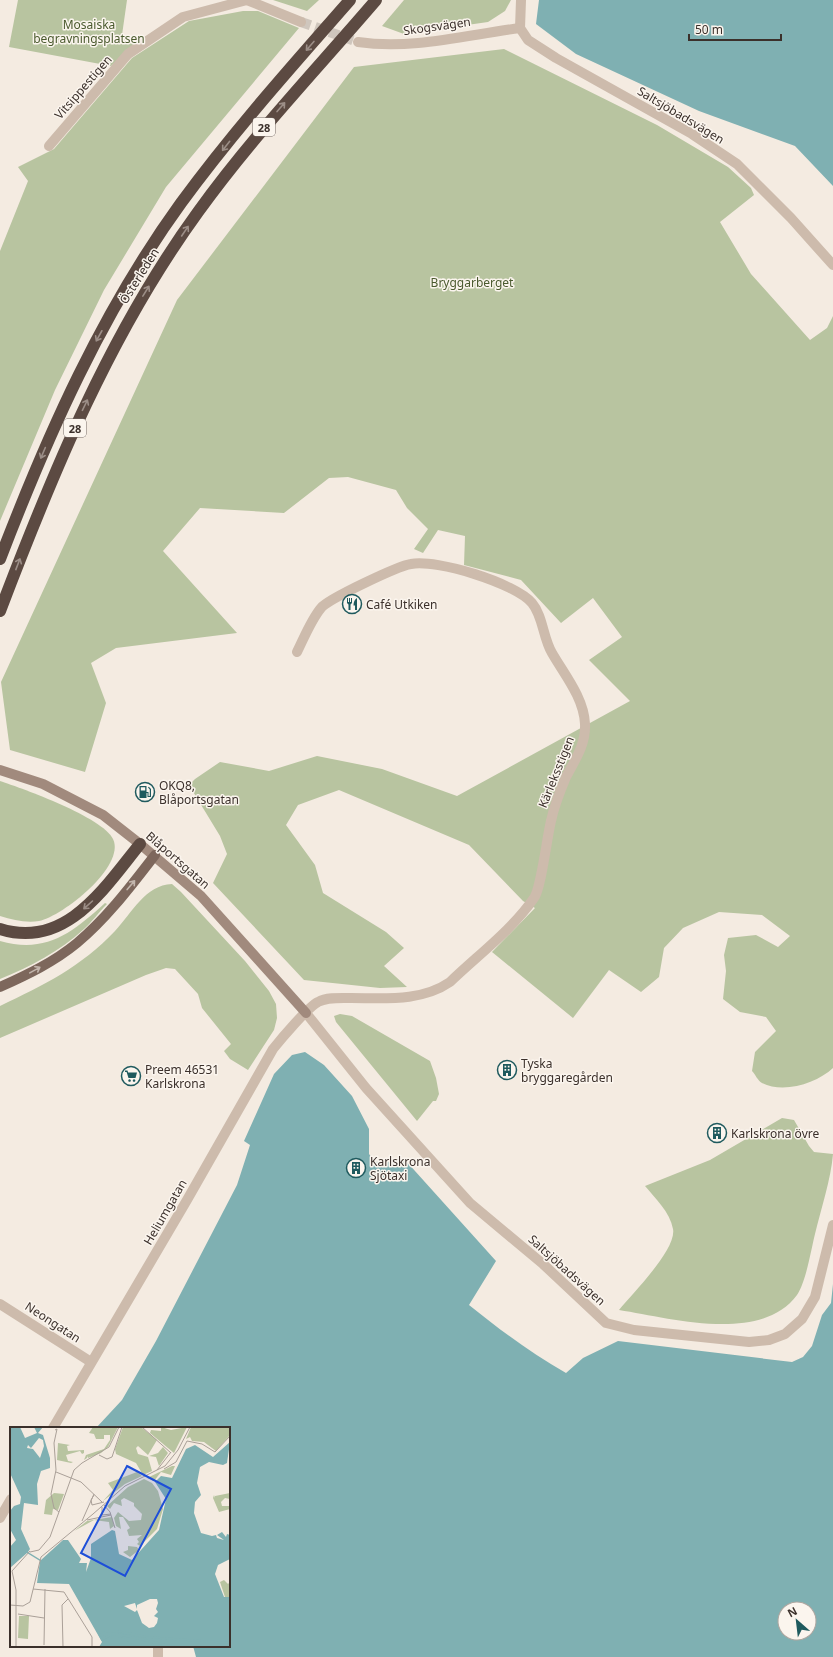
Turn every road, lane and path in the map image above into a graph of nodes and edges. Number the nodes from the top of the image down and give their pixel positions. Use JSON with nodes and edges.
{"nodes":[{"id":1,"x":247,"y":0,"type":"edge"},
{"id":2,"x":350,"y":0,"type":"edge"},
{"id":3,"x":376,"y":0,"type":"edge"},
{"id":4,"x":521,"y":0,"type":"edge"},
{"id":5,"x":301,"y":22,"type":"tunnel mouth"},
{"id":6,"x":520,"y":28,"type":"junction"},
{"id":7,"x":358,"y":42,"type":"tunnel mouth"},
{"id":8,"x":49,"y":146,"type":"dead end"},
{"id":9,"x":833,"y":265,"type":"edge"},
{"id":10,"x":0,"y":559,"type":"edge"},
{"id":11,"x":0,"y":611,"type":"edge"},
{"id":12,"x":297,"y":652,"type":"dead end"},
{"id":13,"x":0,"y":770,"type":"edge"},
{"id":14,"x":140,"y":844,"type":"junction"},
{"id":15,"x":155,"y":856,"type":"junction"},
{"id":16,"x":0,"y":928,"type":"edge"},
{"id":17,"x":0,"y":987,"type":"edge"},
{"id":18,"x":306,"y":1013,"type":"junction"},
{"id":19,"x":833,"y":1225,"type":"edge"},
{"id":20,"x":0,"y":1304,"type":"edge"},
{"id":21,"x":92,"y":1362,"type":"junction"},
{"id":22,"x":54,"y":1427,"type":"edge"},
{"id":23,"x":10,"y":1501,"type":"edge"},
{"id":24,"x":0,"y":1518,"type":"edge"}],
"edges":[{"from":1,"to":5,"type":"street"},
{"from":1,"to":8,"type":"street","name":"Vitsippestigen"},
{"from":2,"to":10,"type":"highway","name":"Österleden","number":"28","one_way":true},
{"from":11,"to":3,"type":"highway","name":"Österleden","number":"28","one_way":true},
{"from":4,"to":6,"type":"street"},
{"from":6,"to":7,"type":"street","name":"Skogsvägen"},
{"from":6,"to":9,"type":"street","name":"Saltsjöbadsvägen"},
{"from":12,"to":18,"type":"street","name":"Kärleksstigen"},
{"from":13,"to":14,"type":"street","name":"Blåportsgatan"},
{"from":14,"to":15,"type":"street","name":"Blåportsgatan"},
{"from":14,"to":16,"type":"highway","one_way":true},
{"from":17,"to":15,"type":"main road","one_way":true},
{"from":15,"to":18,"type":"street","name":"Blåportsgatan"},
{"from":18,"to":19,"type":"street","name":"Saltsjöbadsvägen"},
{"from":18,"to":21,"type":"street","name":"Heliumgatan"},
{"from":20,"to":21,"type":"street","name":"Neongatan"},
{"from":21,"to":22,"type":"street","name":"Heliumgatan"},
{"from":23,"to":24,"type":"street"}]}
